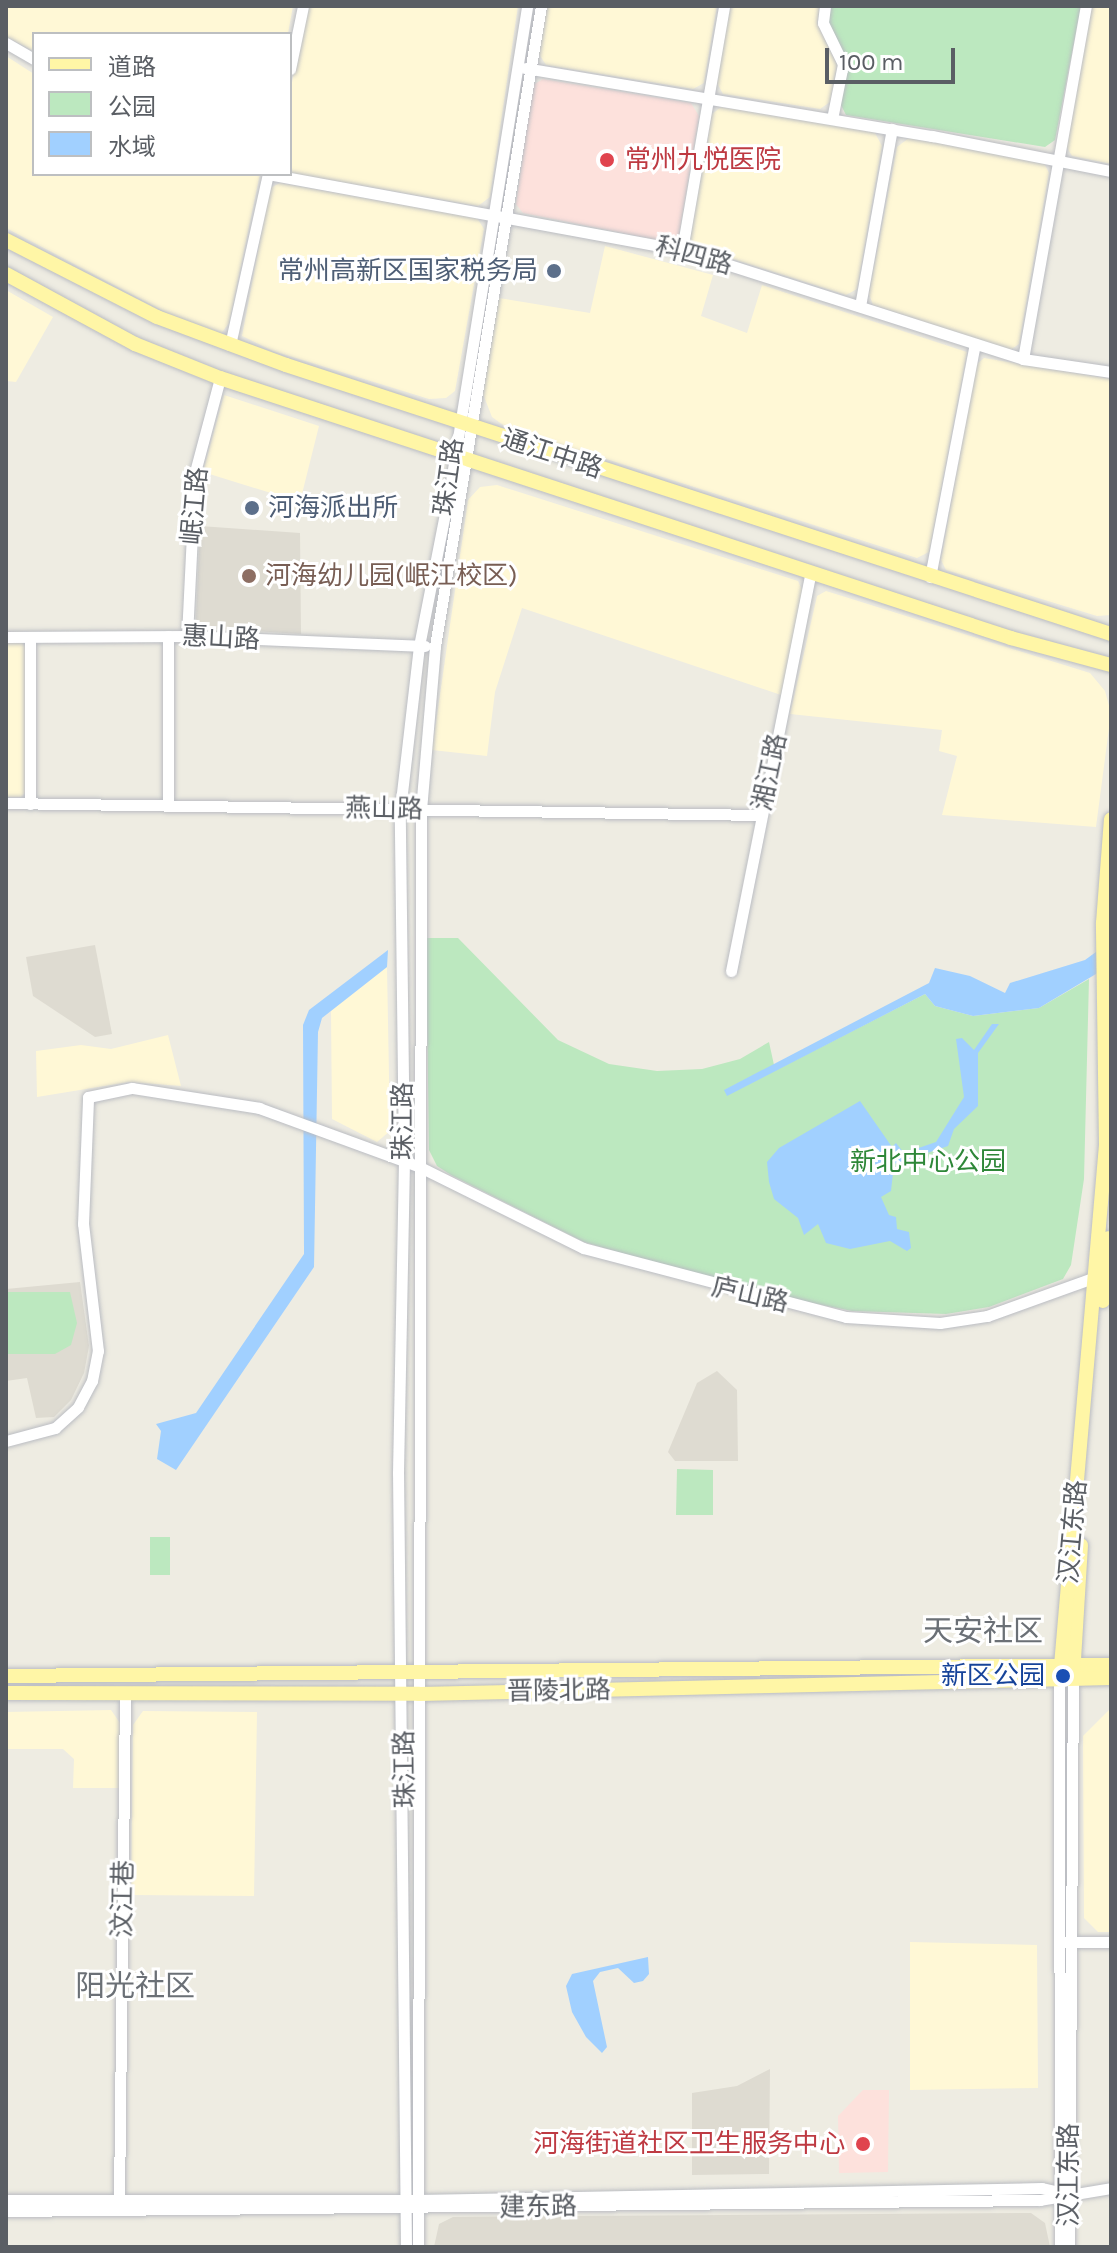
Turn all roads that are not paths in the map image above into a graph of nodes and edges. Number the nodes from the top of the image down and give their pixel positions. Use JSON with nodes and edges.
{"nodes":[{"id":1,"x":303,"y":6,"type":"edge"},
{"id":2,"x":527,"y":6,"type":"edge"},
{"id":3,"x":541,"y":6,"type":"edge"},
{"id":4,"x":724,"y":6,"type":"edge"},
{"id":5,"x":825,"y":6,"type":"edge"},
{"id":6,"x":1086,"y":6,"type":"edge"},
{"id":7,"x":6,"y":43,"type":"edge"},
{"id":8,"x":32,"y":58,"type":"edge"},
{"id":9,"x":292,"y":59,"type":"edge"},
{"id":10,"x":517,"y":67,"type":"junction"},
{"id":11,"x":532,"y":69,"type":"junction"},
{"id":12,"x":708,"y":99,"type":"junction"},
{"id":13,"x":832,"y":119,"type":"junction"},
{"id":14,"x":892,"y":129,"type":"junction"},
{"id":15,"x":1058,"y":161,"type":"junction"},
{"id":16,"x":1111,"y":171,"type":"edge"},
{"id":17,"x":268,"y":176,"type":"edge"},
{"id":18,"x":280,"y":176,"type":"edge"},
{"id":19,"x":492,"y":212,"type":"junction"},
{"id":20,"x":508,"y":216,"type":"junction"},
{"id":21,"x":6,"y":240,"type":"edge"},
{"id":22,"x":682,"y":250,"type":"junction"},
{"id":23,"x":6,"y":274,"type":"edge"},
{"id":24,"x":860,"y":306,"type":"junction"},
{"id":25,"x":975,"y":344,"type":"junction"},
{"id":26,"x":230,"y":345,"type":"junction"},
{"id":27,"x":1023,"y":359,"type":"junction"},
{"id":28,"x":1111,"y":372,"type":"edge"},
{"id":29,"x":220,"y":378,"type":"junction"},
{"id":30,"x":457,"y":423,"type":"junction"},
{"id":31,"x":473,"y":429,"type":"junction"},
{"id":32,"x":453,"y":454,"type":"junction"},
{"id":33,"x":469,"y":461,"type":"junction"},
{"id":34,"x":811,"y":572,"type":"junction"},
{"id":35,"x":930,"y":577,"type":"junction"},
{"id":36,"x":1111,"y":634,"type":"edge"},
{"id":37,"x":168,"y":636,"type":"junction"},
{"id":38,"x":187,"y":636,"type":"junction"},
{"id":39,"x":6,"y":637,"type":"edge"},
{"id":40,"x":30,"y":637,"type":"junction"},
{"id":41,"x":419,"y":646,"type":"junction"},
{"id":42,"x":435,"y":646,"type":"junction"},
{"id":43,"x":1111,"y":665,"type":"edge"},
{"id":44,"x":6,"y":803,"type":"edge"},
{"id":45,"x":30,"y":804,"type":"junction"},
{"id":46,"x":168,"y":805,"type":"junction"},
{"id":47,"x":400,"y":810,"type":"junction"},
{"id":48,"x":421,"y":810,"type":"junction"},
{"id":49,"x":761,"y":815,"type":"junction"},
{"id":50,"x":1111,"y":819,"type":"edge"},
{"id":51,"x":731,"y":971,"type":"dead end"},
{"id":52,"x":404,"y":1161,"type":"junction"},
{"id":53,"x":420,"y":1167,"type":"junction"},
{"id":54,"x":1111,"y":1192,"type":"edge"},
{"id":55,"x":1104,"y":1273,"type":"edge"},
{"id":56,"x":6,"y":1441,"type":"edge"},
{"id":57,"x":1111,"y":1665,"type":"edge"},
{"id":58,"x":411,"y":1670,"type":"junction"},
{"id":59,"x":1067,"y":1674,"type":"junction"},
{"id":60,"x":6,"y":1676,"type":"edge"},
{"id":61,"x":1111,"y":1678,"type":"edge"},
{"id":62,"x":6,"y":1693,"type":"edge"},
{"id":63,"x":125,"y":1693,"type":"junction"},
{"id":64,"x":411,"y":1694,"type":"junction"},
{"id":65,"x":1063,"y":1942,"type":"junction"},
{"id":66,"x":1111,"y":1942,"type":"edge"},
{"id":67,"x":1111,"y":2188,"type":"edge"},
{"id":68,"x":1063,"y":2194,"type":"junction"},
{"id":69,"x":6,"y":2200,"type":"edge"},
{"id":70,"x":119,"y":2200,"type":"junction"},
{"id":71,"x":412,"y":2204,"type":"junction"},
{"id":72,"x":6,"y":2211,"type":"edge"},
{"id":73,"x":406,"y":2247,"type":"edge"},
{"id":74,"x":418,"y":2247,"type":"edge"},
{"id":75,"x":1060,"y":2247,"type":"edge"},
{"id":76,"x":1069,"y":2247,"type":"edge"}],
"edges":[{"from":1,"to":9,"type":"street"},
{"from":2,"to":10,"type":"street","name":"珠江路"},
{"from":3,"to":11,"type":"street","name":"珠江路"},
{"from":4,"to":12,"type":"street"},
{"from":5,"to":13,"type":"street"},
{"from":6,"to":15,"type":"street"},
{"from":7,"to":8,"type":"street"},
{"from":10,"to":11,"type":"street"},
{"from":10,"to":19,"type":"street","name":"珠江路"},
{"from":11,"to":12,"type":"street"},
{"from":11,"to":20,"type":"street","name":"珠江路"},
{"from":12,"to":13,"type":"street"},
{"from":12,"to":22,"type":"street"},
{"from":13,"to":14,"type":"street"},
{"from":14,"to":15,"type":"street"},
{"from":14,"to":24,"type":"street"},
{"from":15,"to":16,"type":"street"},
{"from":15,"to":27,"type":"street"},
{"from":17,"to":26,"type":"street"},
{"from":18,"to":19,"type":"street","name":"科四路"},
{"from":19,"to":20,"type":"street","name":"科四路"},
{"from":19,"to":30,"type":"street","name":"珠江路"},
{"from":20,"to":22,"type":"street","name":"科四路"},
{"from":20,"to":31,"type":"street","name":"珠江路"},
{"from":21,"to":26,"type":"main road","name":"通江中路"},
{"from":22,"to":24,"type":"street","name":"科四路"},
{"from":23,"to":29,"type":"main road","name":"通江中路"},
{"from":24,"to":25,"type":"street","name":"科四路"},
{"from":25,"to":27,"type":"street","name":"科四路"},
{"from":25,"to":35,"type":"street"},
{"from":26,"to":30,"type":"main road","name":"通江中路"},
{"from":27,"to":28,"type":"street","name":"科四路"},
{"from":29,"to":32,"type":"main road","name":"通江中路"},
{"from":29,"to":38,"type":"street","name":"岷江路"},
{"from":30,"to":31,"type":"main road","name":"通江中路"},
{"from":30,"to":32,"type":"street","name":"珠江路"},
{"from":31,"to":33,"type":"street","name":"珠江路"},
{"from":31,"to":35,"type":"main road","name":"通江中路"},
{"from":32,"to":33,"type":"main road","name":"通江中路"},
{"from":32,"to":41,"type":"street","name":"珠江路"},
{"from":33,"to":34,"type":"main road","name":"通江中路"},
{"from":33,"to":42,"type":"street","name":"珠江路"},
{"from":34,"to":43,"type":"main road","name":"通江中路"},
{"from":34,"to":49,"type":"street","name":"湘江路"},
{"from":35,"to":36,"type":"main road","name":"通江中路"},
{"from":37,"to":38,"type":"street","name":"惠山路"},
{"from":37,"to":40,"type":"street","name":"惠山路"},
{"from":37,"to":46,"type":"street"},
{"from":38,"to":41,"type":"street","name":"惠山路"},
{"from":39,"to":40,"type":"street","name":"惠山路"},
{"from":40,"to":45,"type":"street"},
{"from":41,"to":42,"type":"street","name":"惠山路"},
{"from":41,"to":47,"type":"street","name":"珠江路"},
{"from":42,"to":48,"type":"street","name":"珠江路"},
{"from":44,"to":45,"type":"street","name":"燕山路"},
{"from":45,"to":46,"type":"street","name":"燕山路"},
{"from":46,"to":47,"type":"street","name":"燕山路"},
{"from":47,"to":48,"type":"street","name":"燕山路"},
{"from":47,"to":52,"type":"street","name":"珠江路"},
{"from":48,"to":49,"type":"street","name":"燕山路"},
{"from":48,"to":53,"type":"street","name":"珠江路"},
{"from":49,"to":51,"type":"street","name":"湘江路"},
{"from":50,"to":55,"type":"main road","name":"汉江东路"},
{"from":52,"to":53,"type":"street","name":"庐山路"},
{"from":52,"to":56,"type":"street","name":"庐山路"},
{"from":52,"to":58,"type":"street","name":"珠江路"},
{"from":53,"to":55,"type":"street","name":"庐山路"},
{"from":53,"to":58,"type":"street","name":"珠江路"},
{"from":54,"to":55,"type":"main road","name":"汉江东路"},
{"from":55,"to":59,"type":"main road","name":"汉江东路"},
{"from":57,"to":59,"type":"main road","name":"晋陵北路"},
{"from":58,"to":59,"type":"main road","name":"晋陵北路"},
{"from":58,"to":60,"type":"main road","name":"晋陵北路"},
{"from":58,"to":64,"type":"street","name":"珠江路"},
{"from":59,"to":61,"type":"main road","name":"晋陵北路"},
{"from":59,"to":64,"type":"main road","name":"晋陵北路"},
{"from":59,"to":65,"type":"street","name":"汉江东路"},
{"from":62,"to":63,"type":"main road","name":"晋陵北路"},
{"from":63,"to":64,"type":"main road","name":"晋陵北路"},
{"from":63,"to":70,"type":"street","name":"汶江巷"},
{"from":64,"to":71,"type":"street","name":"珠江路"},
{"from":65,"to":66,"type":"street"},
{"from":65,"to":68,"type":"street","name":"汉江东路"},
{"from":67,"to":68,"type":"street","name":"建东路"},
{"from":68,"to":71,"type":"street","name":"建东路"},
{"from":68,"to":75,"type":"street","name":"汉江东路"},
{"from":68,"to":76,"type":"street","name":"汉江东路"},
{"from":69,"to":70,"type":"street","name":"建东路"},
{"from":70,"to":71,"type":"street","name":"建东路"},
{"from":71,"to":72,"type":"street","name":"建东路"},
{"from":71,"to":73,"type":"street","name":"珠江路"},
{"from":71,"to":74,"type":"street","name":"珠江路"}]}
